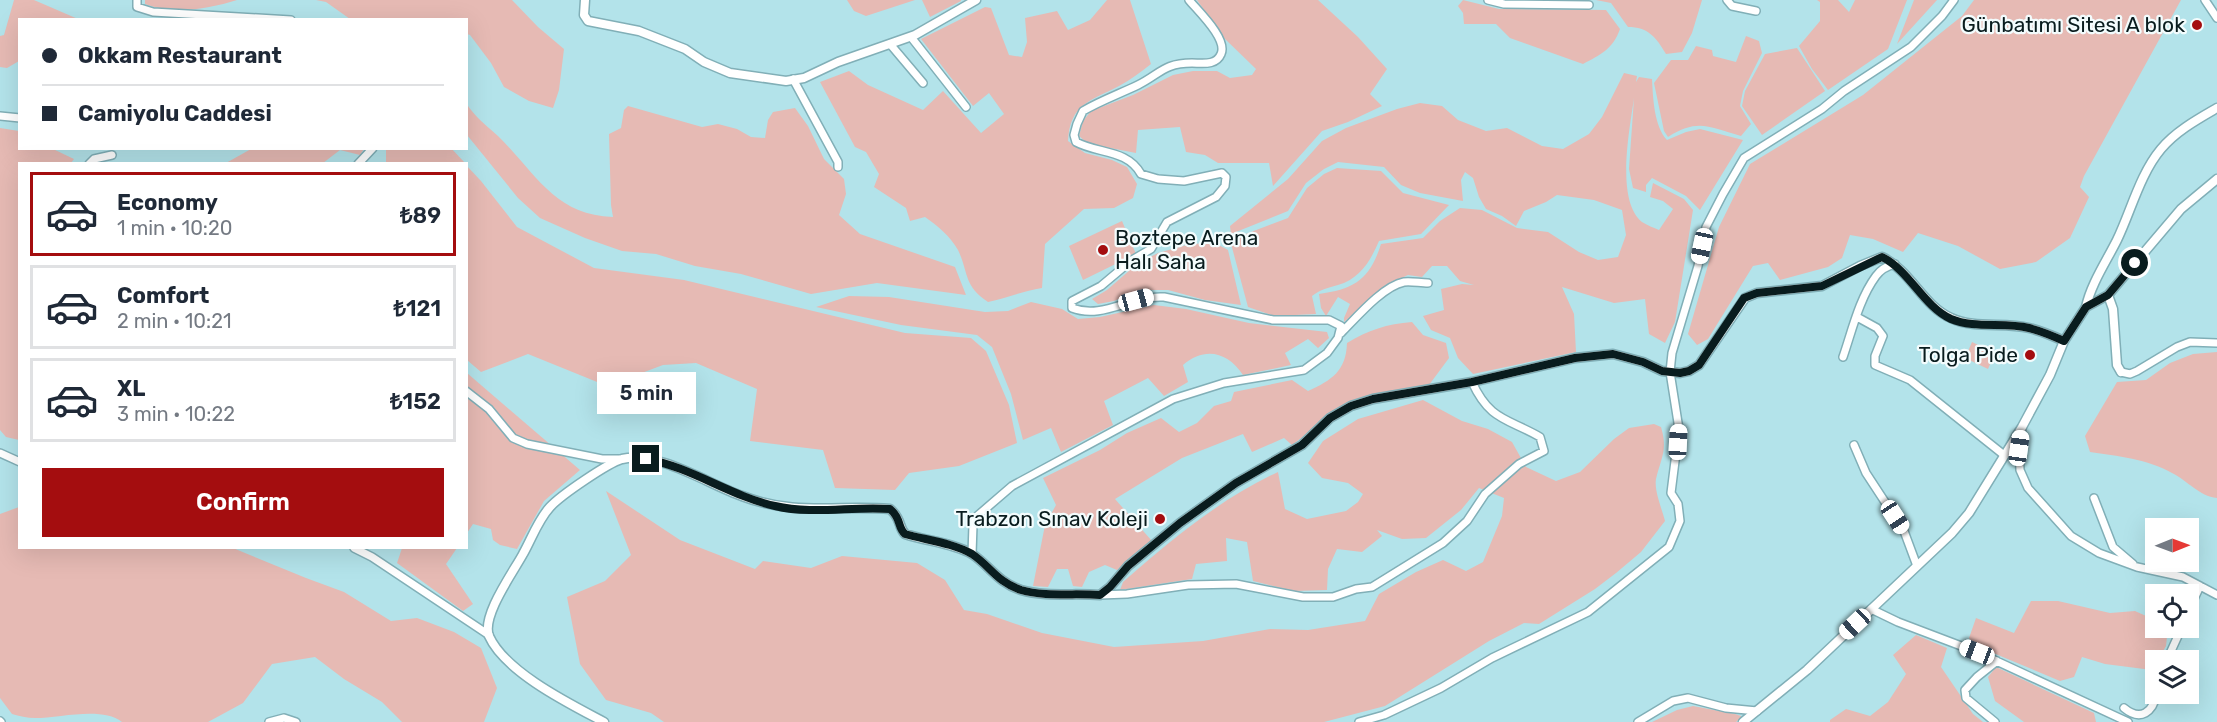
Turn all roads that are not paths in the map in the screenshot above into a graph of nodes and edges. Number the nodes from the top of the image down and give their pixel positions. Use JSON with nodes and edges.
{"nodes":[{"id":1,"x":137,"y":0,"type":"edge"},
{"id":2,"x":585,"y":0,"type":"edge"},
{"id":3,"x":976,"y":0,"type":"edge"},
{"id":4,"x":1189,"y":0,"type":"edge"},
{"id":5,"x":1727,"y":0,"type":"edge"},
{"id":6,"x":1954,"y":0,"type":"edge"},
{"id":7,"x":2205,"y":0,"type":"edge"},
{"id":8,"x":1489,"y":1,"type":"edge"},
{"id":9,"x":1588,"y":5,"type":"dead end"},
{"id":10,"x":1756,"y":11,"type":"dead end"},
{"id":11,"x":256,"y":18,"type":"edge"},
{"id":12,"x":2217,"y":18,"type":"edge"},
{"id":13,"x":911,"y":37,"type":"junction"},
{"id":14,"x":891,"y":44,"type":"junction"},
{"id":15,"x":794,"y":80,"type":"junction"},
{"id":16,"x":923,"y":83,"type":"dead end"},
{"id":17,"x":966,"y":107,"type":"dead end"},
{"id":18,"x":2217,"y":108,"type":"edge"},
{"id":19,"x":0,"y":116,"type":"edge"},
{"id":20,"x":18,"y":118,"type":"edge"},
{"id":21,"x":371,"y":150,"type":"edge"},
{"id":22,"x":112,"y":155,"type":"dead end"},
{"id":23,"x":91,"y":162,"type":"edge"},
{"id":24,"x":360,"y":162,"type":"edge"},
{"id":25,"x":837,"y":167,"type":"dead end"},
{"id":26,"x":2217,"y":181,"type":"edge"},
{"id":27,"x":1895,"y":264,"type":"junction"},
{"id":28,"x":1428,"y":283,"type":"dead end"},
{"id":29,"x":2108,"y":295,"type":"junction"},
{"id":30,"x":2086,"y":307,"type":"junction"},
{"id":31,"x":1857,"y":317,"type":"junction"},
{"id":32,"x":1341,"y":333,"type":"junction"},
{"id":33,"x":2064,"y":341,"type":"junction"},
{"id":34,"x":2217,"y":343,"type":"edge"},
{"id":35,"x":1843,"y":357,"type":"dead end"},
{"id":36,"x":1670,"y":372,"type":"junction"},
{"id":37,"x":2121,"y":372,"type":"joint"},
{"id":38,"x":1472,"y":382,"type":"junction"},
{"id":39,"x":468,"y":393,"type":"edge"},
{"id":40,"x":2022,"y":427,"type":"junction"},
{"id":41,"x":1854,"y":445,"type":"dead end"},
{"id":42,"x":0,"y":453,"type":"edge"},
{"id":43,"x":2004,"y":455,"type":"junction"},
{"id":44,"x":622,"y":459,"type":"junction"},
{"id":45,"x":18,"y":461,"type":"edge"},
{"id":46,"x":2094,"y":498,"type":"dead end"},
{"id":47,"x":356,"y":549,"type":"edge"},
{"id":48,"x":972,"y":554,"type":"junction"},
{"id":49,"x":1917,"y":566,"type":"junction"},
{"id":50,"x":2137,"y":567,"type":"junction"},
{"id":51,"x":2200,"y":586,"type":"joint"},
{"id":52,"x":1100,"y":595,"type":"junction"},
{"id":53,"x":2217,"y":595,"type":"edge"},
{"id":54,"x":1871,"y":609,"type":"junction"},
{"id":55,"x":489,"y":635,"type":"junction"},
{"id":56,"x":1997,"y":661,"type":"junction"},
{"id":57,"x":2153,"y":704,"type":"edge"},
{"id":58,"x":2124,"y":708,"type":"dead end"},
{"id":59,"x":1757,"y":711,"type":"junction"},
{"id":60,"x":269,"y":722,"type":"edge"},
{"id":61,"x":296,"y":722,"type":"edge"},
{"id":62,"x":604,"y":722,"type":"edge"},
{"id":63,"x":1359,"y":722,"type":"edge"},
{"id":64,"x":1638,"y":722,"type":"edge"},
{"id":65,"x":1743,"y":722,"type":"edge"},
{"id":66,"x":1995,"y":722,"type":"edge"},
{"id":67,"x":2128,"y":722,"type":"edge"}],
"edges":[{"from":1,"to":11,"type":"street"},
{"from":2,"to":15,"type":"street"},
{"from":3,"to":13,"type":"street"},
{"from":4,"to":32,"type":"street"},
{"from":5,"to":10,"type":"street"},
{"from":6,"to":36,"type":"street"},
{"from":7,"to":12,"type":"street"},
{"from":8,"to":9,"type":"street"},
{"from":13,"to":14,"type":"street"},
{"from":13,"to":17,"type":"street"},
{"from":14,"to":15,"type":"street"},
{"from":14,"to":16,"type":"street"},
{"from":15,"to":25,"type":"street"},
{"from":18,"to":30,"type":"street"},
{"from":19,"to":20,"type":"street"},
{"from":21,"to":24,"type":"street"},
{"from":22,"to":23,"type":"street"},
{"from":26,"to":29,"type":"street"},
{"from":27,"to":31,"type":"street"},
{"from":27,"to":33,"type":"street"},
{"from":27,"to":36,"type":"street"},
{"from":28,"to":32,"type":"street"},
{"from":29,"to":30,"type":"street"},
{"from":29,"to":37,"type":"street"},
{"from":30,"to":33,"type":"street"},
{"from":31,"to":35,"type":"street"},
{"from":31,"to":43,"type":"street"},
{"from":32,"to":48,"type":"street"},
{"from":33,"to":40,"type":"street"},
{"from":34,"to":37,"type":"street"},
{"from":36,"to":38,"type":"street"},
{"from":36,"to":63,"type":"street"},
{"from":38,"to":52,"type":"street"},
{"from":38,"to":52,"type":"street"},
{"from":39,"to":44,"type":"street"},
{"from":40,"to":43,"type":"street"},
{"from":40,"to":50,"type":"street"},
{"from":41,"to":49,"type":"street"},
{"from":42,"to":45,"type":"street"},
{"from":43,"to":49,"type":"street"},
{"from":44,"to":48,"type":"street"},
{"from":44,"to":55,"type":"street"},
{"from":46,"to":50,"type":"street"},
{"from":47,"to":55,"type":"street"},
{"from":48,"to":52,"type":"street"},
{"from":49,"to":54,"type":"street"},
{"from":50,"to":51,"type":"street"},
{"from":51,"to":53,"type":"street"},
{"from":54,"to":56,"type":"street"},
{"from":54,"to":59,"type":"street"},
{"from":55,"to":62,"type":"street"},
{"from":56,"to":66,"type":"street"},
{"from":56,"to":67,"type":"street"},
{"from":57,"to":58,"type":"street"},
{"from":59,"to":64,"type":"street"},
{"from":59,"to":65,"type":"street"},
{"from":60,"to":61,"type":"street"}]}
